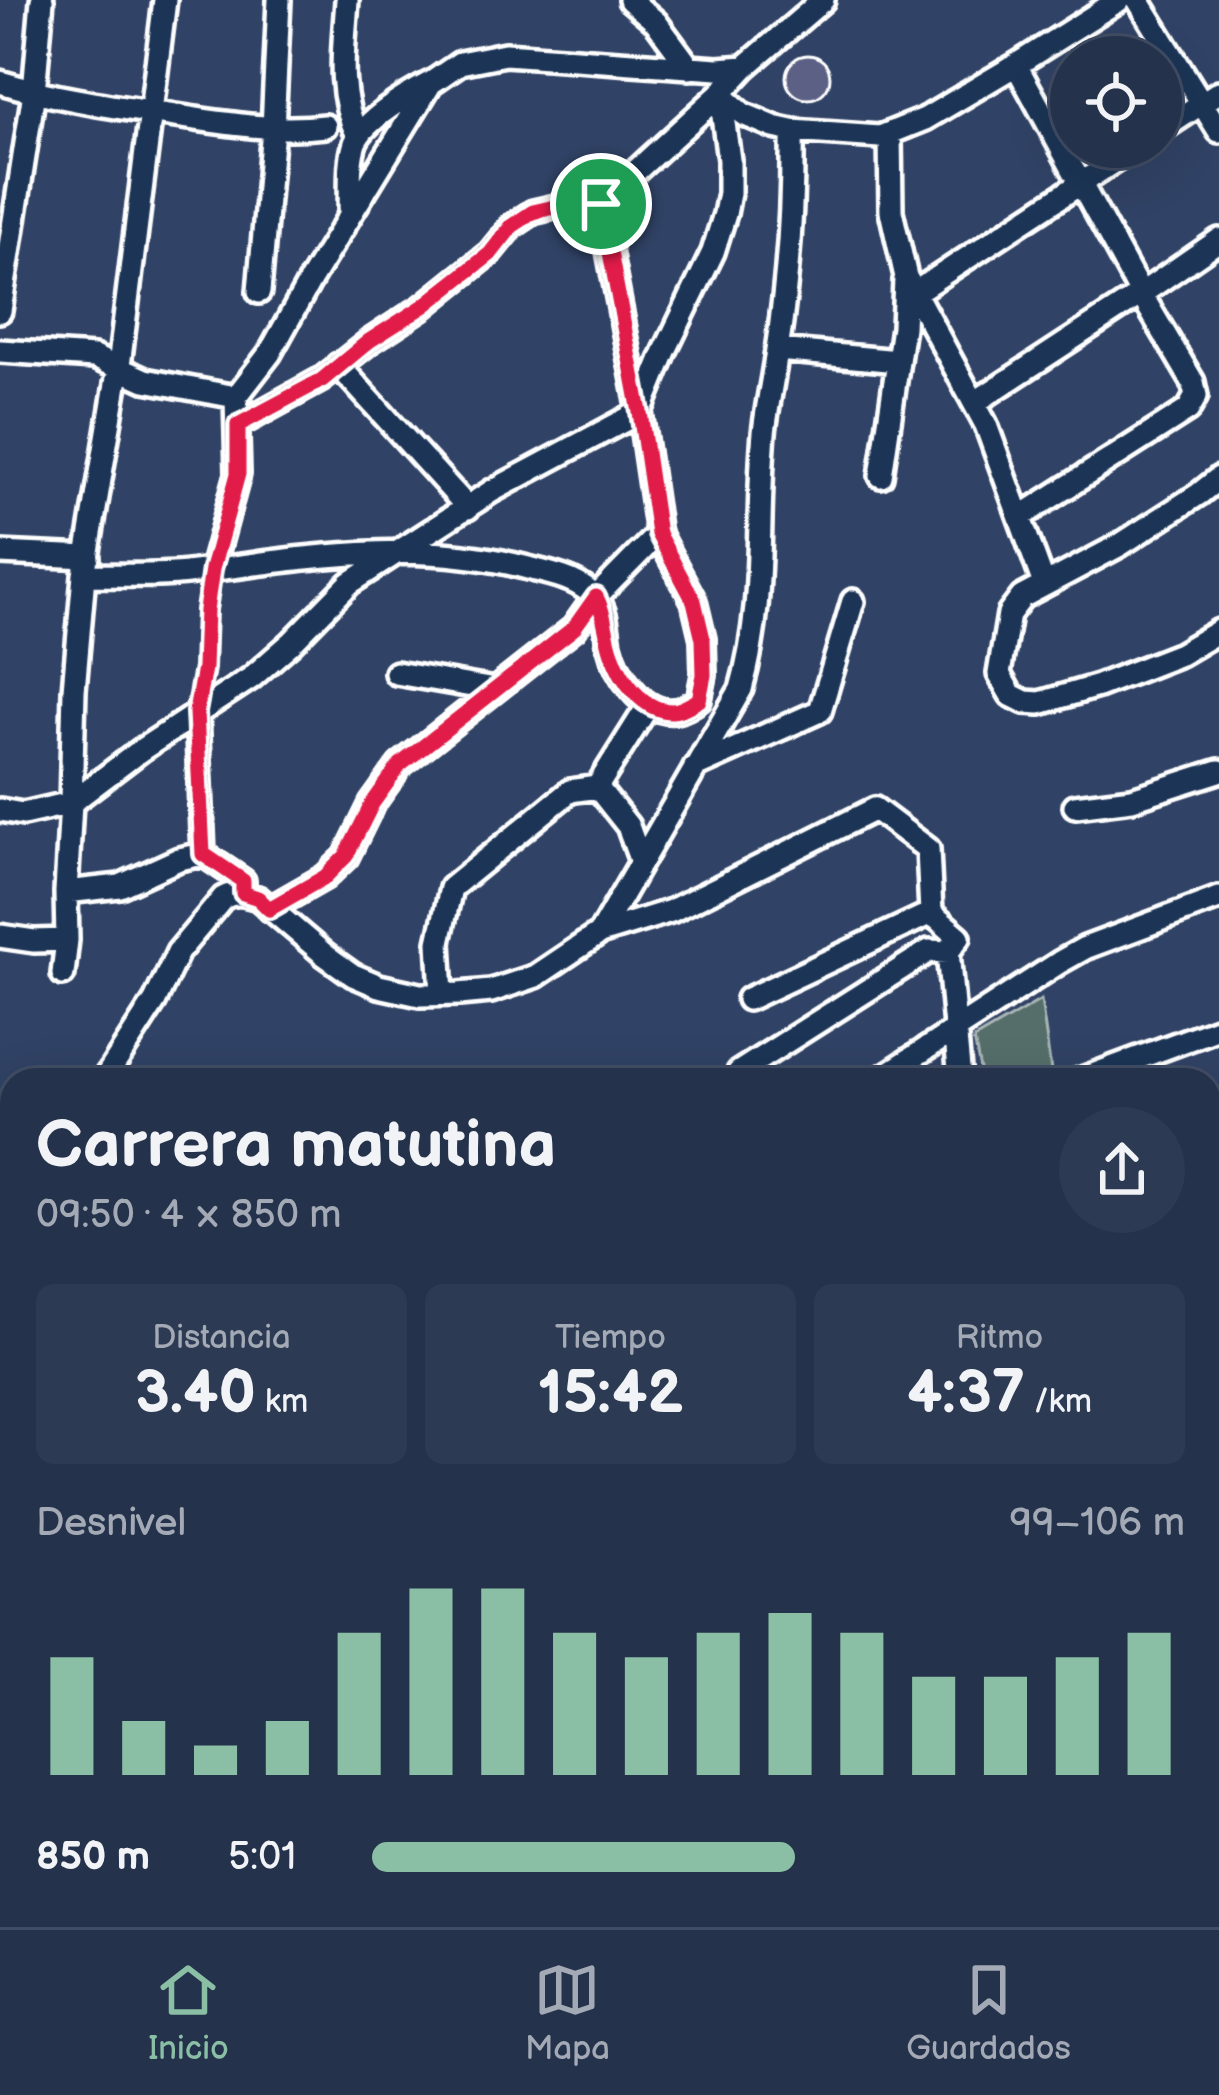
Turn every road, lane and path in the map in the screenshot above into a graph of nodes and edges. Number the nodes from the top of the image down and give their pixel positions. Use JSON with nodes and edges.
{"nodes":[{"id":1,"x":42,"y":0,"type":"edge"},
{"id":2,"x":165,"y":0,"type":"edge"},
{"id":3,"x":279,"y":0,"type":"edge"},
{"id":4,"x":347,"y":0,"type":"edge"},
{"id":5,"x":630,"y":0,"type":"edge"},
{"id":6,"x":823,"y":0,"type":"edge"},
{"id":7,"x":1119,"y":0,"type":"edge"},
{"id":8,"x":1138,"y":0,"type":"edge"},
{"id":9,"x":791,"y":10,"type":"edge"},
{"id":10,"x":1016,"y":65,"type":"junction"},
{"id":11,"x":745,"y":67,"type":"junction"},
{"id":12,"x":690,"y":68,"type":"junction"},
{"id":13,"x":0,"y":82,"type":"edge"},
{"id":14,"x":431,"y":83,"type":"junction"},
{"id":15,"x":34,"y":92,"type":"junction"},
{"id":16,"x":719,"y":94,"type":"junction"},
{"id":17,"x":1211,"y":98,"type":"edge"},
{"id":18,"x":153,"y":112,"type":"junction"},
{"id":19,"x":1182,"y":117,"type":"edge"},
{"id":20,"x":325,"y":126,"type":"dead end"},
{"id":21,"x":273,"y":129,"type":"junction"},
{"id":22,"x":1219,"y":130,"type":"edge"},
{"id":23,"x":792,"y":131,"type":"junction"},
{"id":24,"x":890,"y":134,"type":"junction"},
{"id":25,"x":358,"y":136,"type":"junction"},
{"id":26,"x":1104,"y":168,"type":"edge"},
{"id":27,"x":1080,"y":184,"type":"junction"},
{"id":28,"x":601,"y":204,"type":"junction"},
{"id":29,"x":350,"y":214,"type":"junction"},
{"id":30,"x":1219,"y":240,"type":"edge"},
{"id":31,"x":910,"y":285,"type":"junction"},
{"id":32,"x":259,"y":292,"type":"dead end"},
{"id":33,"x":1141,"y":294,"type":"junction"},
{"id":34,"x":0,"y":311,"type":"edge"},
{"id":35,"x":778,"y":350,"type":"junction"},
{"id":36,"x":0,"y":351,"type":"edge"},
{"id":37,"x":898,"y":361,"type":"junction"},
{"id":38,"x":338,"y":365,"type":"junction"},
{"id":39,"x":119,"y":366,"type":"junction"},
{"id":40,"x":236,"y":397,"type":"junction"},
{"id":41,"x":974,"y":403,"type":"junction"},
{"id":42,"x":640,"y":412,"type":"junction"},
{"id":43,"x":238,"y":425,"type":"junction"},
{"id":44,"x":881,"y":476,"type":"dead end"},
{"id":45,"x":1219,"y":478,"type":"edge"},
{"id":46,"x":468,"y":508,"type":"junction"},
{"id":47,"x":1020,"y":517,"type":"junction"},
{"id":48,"x":658,"y":534,"type":"junction"},
{"id":49,"x":398,"y":552,"type":"junction"},
{"id":50,"x":0,"y":553,"type":"edge"},
{"id":51,"x":86,"y":566,"type":"junction"},
{"id":52,"x":212,"y":569,"type":"junction"},
{"id":53,"x":1045,"y":584,"type":"junction"},
{"id":54,"x":596,"y":597,"type":"junction"},
{"id":55,"x":853,"y":601,"type":"dead end"},
{"id":56,"x":1219,"y":631,"type":"edge"},
{"id":57,"x":396,"y":673,"type":"dead end"},
{"id":58,"x":495,"y":690,"type":"junction"},
{"id":59,"x":648,"y":706,"type":"junction"},
{"id":60,"x":196,"y":712,"type":"junction"},
{"id":61,"x":695,"y":767,"type":"junction"},
{"id":62,"x":1219,"y":771,"type":"edge"},
{"id":63,"x":597,"y":787,"type":"junction"},
{"id":64,"x":71,"y":803,"type":"junction"},
{"id":65,"x":1075,"y":806,"type":"dead end"},
{"id":66,"x":0,"y":810,"type":"edge"},
{"id":67,"x":203,"y":854,"type":"junction"},
{"id":68,"x":641,"y":862,"type":"junction"},
{"id":69,"x":66,"y":892,"type":"junction"},
{"id":70,"x":243,"y":893,"type":"junction"},
{"id":71,"x":1219,"y":898,"type":"edge"},
{"id":72,"x":269,"y":909,"type":"junction"},
{"id":73,"x":931,"y":913,"type":"junction"},
{"id":74,"x":600,"y":932,"type":"junction"},
{"id":75,"x":0,"y":936,"type":"edge"},
{"id":76,"x":67,"y":940,"type":"junction"},
{"id":77,"x":948,"y":952,"type":"junction"},
{"id":78,"x":63,"y":974,"type":"dead end"},
{"id":79,"x":442,"y":994,"type":"junction"},
{"id":80,"x":748,"y":998,"type":"dead end"},
{"id":81,"x":955,"y":1028,"type":"junction"},
{"id":82,"x":1219,"y":1028,"type":"edge"},
{"id":83,"x":112,"y":1068,"type":"edge"},
{"id":84,"x":753,"y":1068,"type":"edge"},
{"id":85,"x":896,"y":1068,"type":"edge"},
{"id":86,"x":959,"y":1068,"type":"edge"},
{"id":87,"x":1111,"y":1068,"type":"edge"}],
"edges":[{"from":1,"to":15,"type":"street"},
{"from":2,"to":18,"type":"street"},
{"from":3,"to":21,"type":"street"},
{"from":4,"to":25,"type":"street"},
{"from":5,"to":12,"type":"street"},
{"from":6,"to":9,"type":"street"},
{"from":7,"to":10,"type":"street"},
{"from":8,"to":17,"type":"street"},
{"from":9,"to":11,"type":"street"},
{"from":10,"to":24,"type":"street"},
{"from":10,"to":27,"type":"street"},
{"from":11,"to":12,"type":"street"},
{"from":11,"to":16,"type":"street"},
{"from":12,"to":14,"type":"street"},
{"from":13,"to":15,"type":"street"},
{"from":14,"to":25,"type":"street"},
{"from":14,"to":29,"type":"street"},
{"from":15,"to":18,"type":"street"},
{"from":15,"to":34,"type":"street"},
{"from":16,"to":23,"type":"street"},
{"from":16,"to":28,"type":"street"},
{"from":16,"to":42,"type":"street"},
{"from":17,"to":19,"type":"street"},
{"from":17,"to":22,"type":"street"},
{"from":18,"to":21,"type":"street"},
{"from":18,"to":39,"type":"street"},
{"from":20,"to":21,"type":"street"},
{"from":21,"to":32,"type":"street"},
{"from":23,"to":24,"type":"street"},
{"from":23,"to":35,"type":"street"},
{"from":24,"to":31,"type":"street"},
{"from":25,"to":29,"type":"street"},
{"from":26,"to":27,"type":"street"},
{"from":27,"to":31,"type":"street"},
{"from":27,"to":33,"type":"street"},
{"from":28,"to":38,"type":"street"},
{"from":28,"to":42,"type":"street"},
{"from":29,"to":40,"type":"street"},
{"from":30,"to":33,"type":"street"},
{"from":31,"to":37,"type":"street"},
{"from":31,"to":41,"type":"street"},
{"from":33,"to":41,"type":"street"},
{"from":33,"to":47,"type":"street"},
{"from":35,"to":37,"type":"street"},
{"from":35,"to":61,"type":"street"},
{"from":36,"to":39,"type":"street"},
{"from":37,"to":44,"type":"street"},
{"from":38,"to":43,"type":"street"},
{"from":38,"to":46,"type":"street"},
{"from":39,"to":40,"type":"street"},
{"from":39,"to":51,"type":"street"},
{"from":40,"to":43,"type":"street"},
{"from":41,"to":47,"type":"street"},
{"from":42,"to":46,"type":"street"},
{"from":42,"to":48,"type":"street"},
{"from":43,"to":52,"type":"street"},
{"from":45,"to":53,"type":"street"},
{"from":46,"to":49,"type":"street"},
{"from":47,"to":53,"type":"street"},
{"from":48,"to":54,"type":"street"},
{"from":48,"to":59,"type":"street"},
{"from":49,"to":52,"type":"street"},
{"from":49,"to":54,"type":"street"},
{"from":49,"to":60,"type":"street"},
{"from":50,"to":51,"type":"street"},
{"from":51,"to":52,"type":"street"},
{"from":51,"to":64,"type":"street"},
{"from":52,"to":60,"type":"path"},
{"from":53,"to":56,"type":"street"},
{"from":54,"to":58,"type":"street"},
{"from":54,"to":59,"type":"street"},
{"from":55,"to":61,"type":"street"},
{"from":57,"to":58,"type":"street"},
{"from":58,"to":72,"type":"street"},
{"from":59,"to":63,"type":"street"},
{"from":60,"to":64,"type":"street"},
{"from":60,"to":67,"type":"street"},
{"from":61,"to":68,"type":"street"},
{"from":62,"to":65,"type":"street"},
{"from":63,"to":68,"type":"street"},
{"from":63,"to":79,"type":"street"},
{"from":64,"to":66,"type":"street"},
{"from":64,"to":69,"type":"street"},
{"from":67,"to":69,"type":"street"},
{"from":67,"to":70,"type":"street"},
{"from":68,"to":74,"type":"street"},
{"from":69,"to":76,"type":"street"},
{"from":70,"to":72,"type":"street"},
{"from":70,"to":83,"type":"street"},
{"from":71,"to":81,"type":"street"},
{"from":72,"to":79,"type":"street"},
{"from":73,"to":74,"type":"street"},
{"from":73,"to":77,"type":"street"},
{"from":73,"to":80,"type":"street"},
{"from":74,"to":79,"type":"street"},
{"from":75,"to":76,"type":"street"},
{"from":76,"to":78,"type":"street"},
{"from":77,"to":81,"type":"street"},
{"from":77,"to":84,"type":"street"},
{"from":81,"to":85,"type":"street"},
{"from":81,"to":86,"type":"street"},
{"from":82,"to":87,"type":"street"}]}
